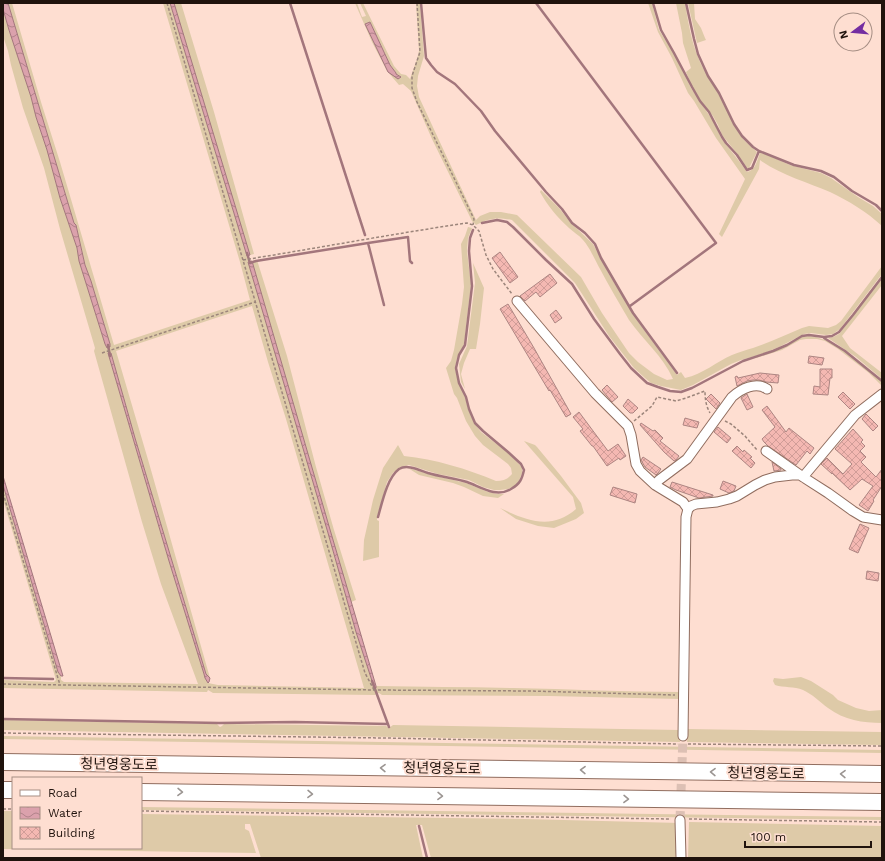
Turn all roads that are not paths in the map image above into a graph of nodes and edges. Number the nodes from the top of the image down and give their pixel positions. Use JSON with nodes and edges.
{"nodes":[{"id":1,"x":517,"y":301,"type":"road end"},
{"id":2,"x":767,"y":389,"type":"dead end"},
{"id":3,"x":882,"y":394,"type":"edge"},
{"id":4,"x":766,"y":451,"type":"road end"},
{"id":5,"x":802,"y":476,"type":"junction"},
{"id":6,"x":655,"y":485,"type":"junction"},
{"id":7,"x":688,"y":509,"type":"junction"},
{"id":8,"x":882,"y":520,"type":"edge"},
{"id":9,"x":682,"y":736,"type":"tunnel mouth"},
{"id":10,"x":3,"y":762,"type":"edge"},
{"id":11,"x":882,"y":774,"type":"edge"},
{"id":12,"x":142,"y":792,"type":"edge"},
{"id":13,"x":882,"y":802,"type":"edge"},
{"id":14,"x":681,"y":819,"type":"tunnel mouth"},
{"id":15,"x":681,"y":858,"type":"edge"}],
"edges":[{"from":1,"to":6,"type":"street"},
{"from":2,"to":6,"type":"street"},
{"from":3,"to":5,"type":"street"},
{"from":4,"to":5,"type":"street"},
{"from":5,"to":7,"type":"street"},
{"from":5,"to":8,"type":"street"},
{"from":6,"to":7,"type":"street"},
{"from":7,"to":9,"type":"street"},
{"from":11,"to":10,"type":"highway","name":"청년영웅도로","one_way":true},
{"from":12,"to":13,"type":"highway","name":"청년영웅도로","one_way":true},
{"from":14,"to":15,"type":"street"}]}
